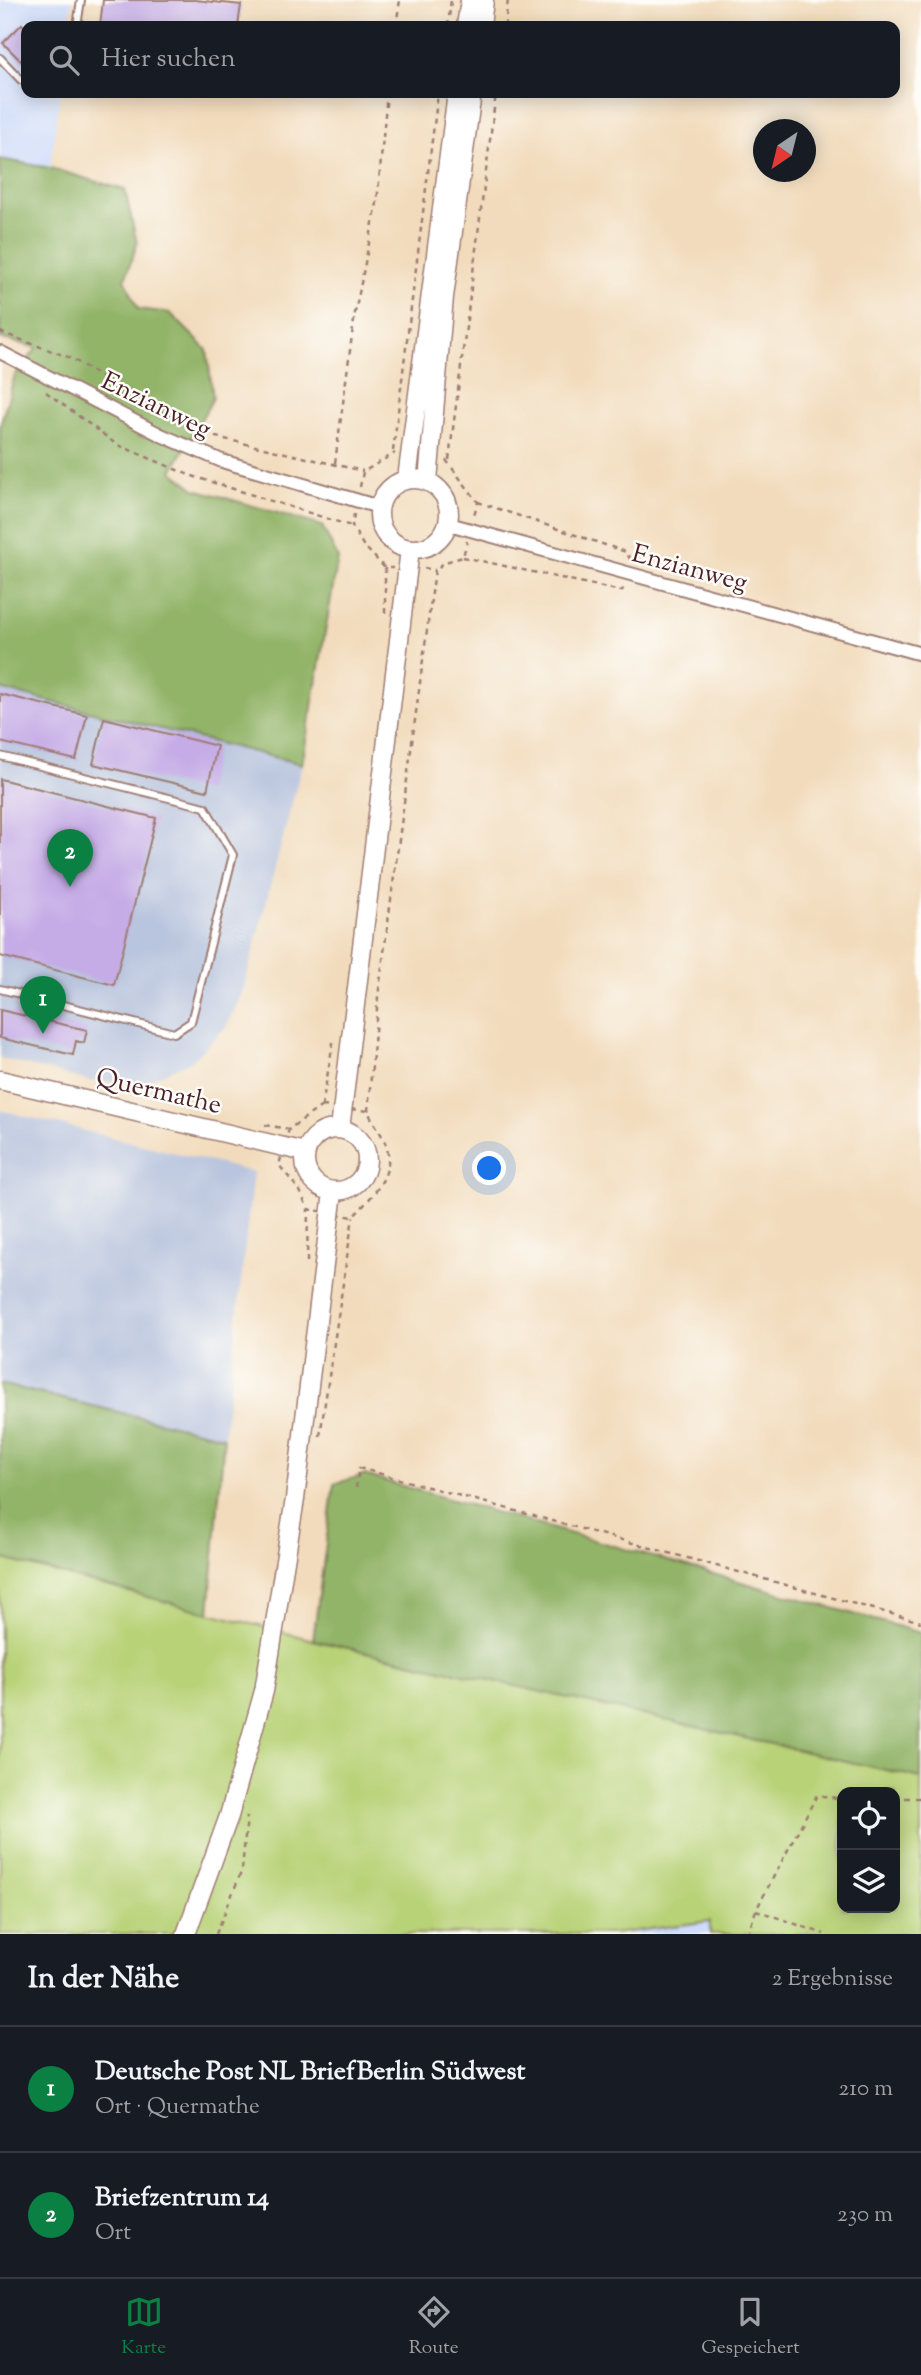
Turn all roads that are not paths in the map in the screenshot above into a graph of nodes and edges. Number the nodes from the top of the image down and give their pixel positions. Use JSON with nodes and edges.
{"nodes":[{"id":1,"x":81,"y":0,"type":"edge"},
{"id":2,"x":470,"y":0,"type":"edge"},
{"id":3,"x":484,"y":0,"type":"edge"},
{"id":4,"x":79,"y":21,"type":"edge"},
{"id":5,"x":467,"y":21,"type":"edge"},
{"id":6,"x":482,"y":21,"type":"edge"},
{"id":7,"x":0,"y":58,"type":"edge"},
{"id":8,"x":21,"y":80,"type":"dead end"},
{"id":9,"x":456,"y":98,"type":"edge"},
{"id":10,"x":471,"y":98,"type":"edge"},
{"id":11,"x":0,"y":352,"type":"edge"},
{"id":12,"x":420,"y":458,"type":"junction"},
{"id":13,"x":407,"y":479,"type":"junction"},
{"id":14,"x":428,"y":481,"type":"junction"},
{"id":15,"x":379,"y":507,"type":"junction"},
{"id":16,"x":448,"y":527,"type":"junction"},
{"id":17,"x":410,"y":550,"type":"junction"},
{"id":18,"x":921,"y":654,"type":"edge"},
{"id":19,"x":0,"y":756,"type":"edge"},
{"id":20,"x":0,"y":989,"type":"edge"},
{"id":21,"x":0,"y":1080,"type":"edge"},
{"id":22,"x":340,"y":1129,"type":"junction"},
{"id":23,"x":305,"y":1152,"type":"junction"},
{"id":24,"x":333,"y":1192,"type":"junction"},
{"id":25,"x":186,"y":1934,"type":"edge"}],
"edges":[{"from":1,"to":4,"type":"lane"},
{"from":2,"to":5,"type":"main road"},
{"from":3,"to":6,"type":"main road"},
{"from":7,"to":8,"type":"lane"},
{"from":9,"to":12,"type":"main road"},
{"from":10,"to":12,"type":"main road"},
{"from":11,"to":15,"type":"street","name":"Enzianweg"},
{"from":12,"to":13,"type":"main road"},
{"from":12,"to":14,"type":"main road"},
{"from":13,"to":14,"type":"main road"},
{"from":13,"to":15,"type":"main road"},
{"from":14,"to":16,"type":"main road"},
{"from":15,"to":17,"type":"main road"},
{"from":16,"to":17,"type":"main road"},
{"from":16,"to":18,"type":"street","name":"Enzianweg"},
{"from":17,"to":22,"type":"main road"},
{"from":19,"to":20,"type":"lane"},
{"from":21,"to":23,"type":"main road","name":"Quermathe"},
{"from":22,"to":23,"type":"main road"},
{"from":22,"to":24,"type":"main road"},
{"from":23,"to":24,"type":"main road"},
{"from":24,"to":25,"type":"main road"}]}
